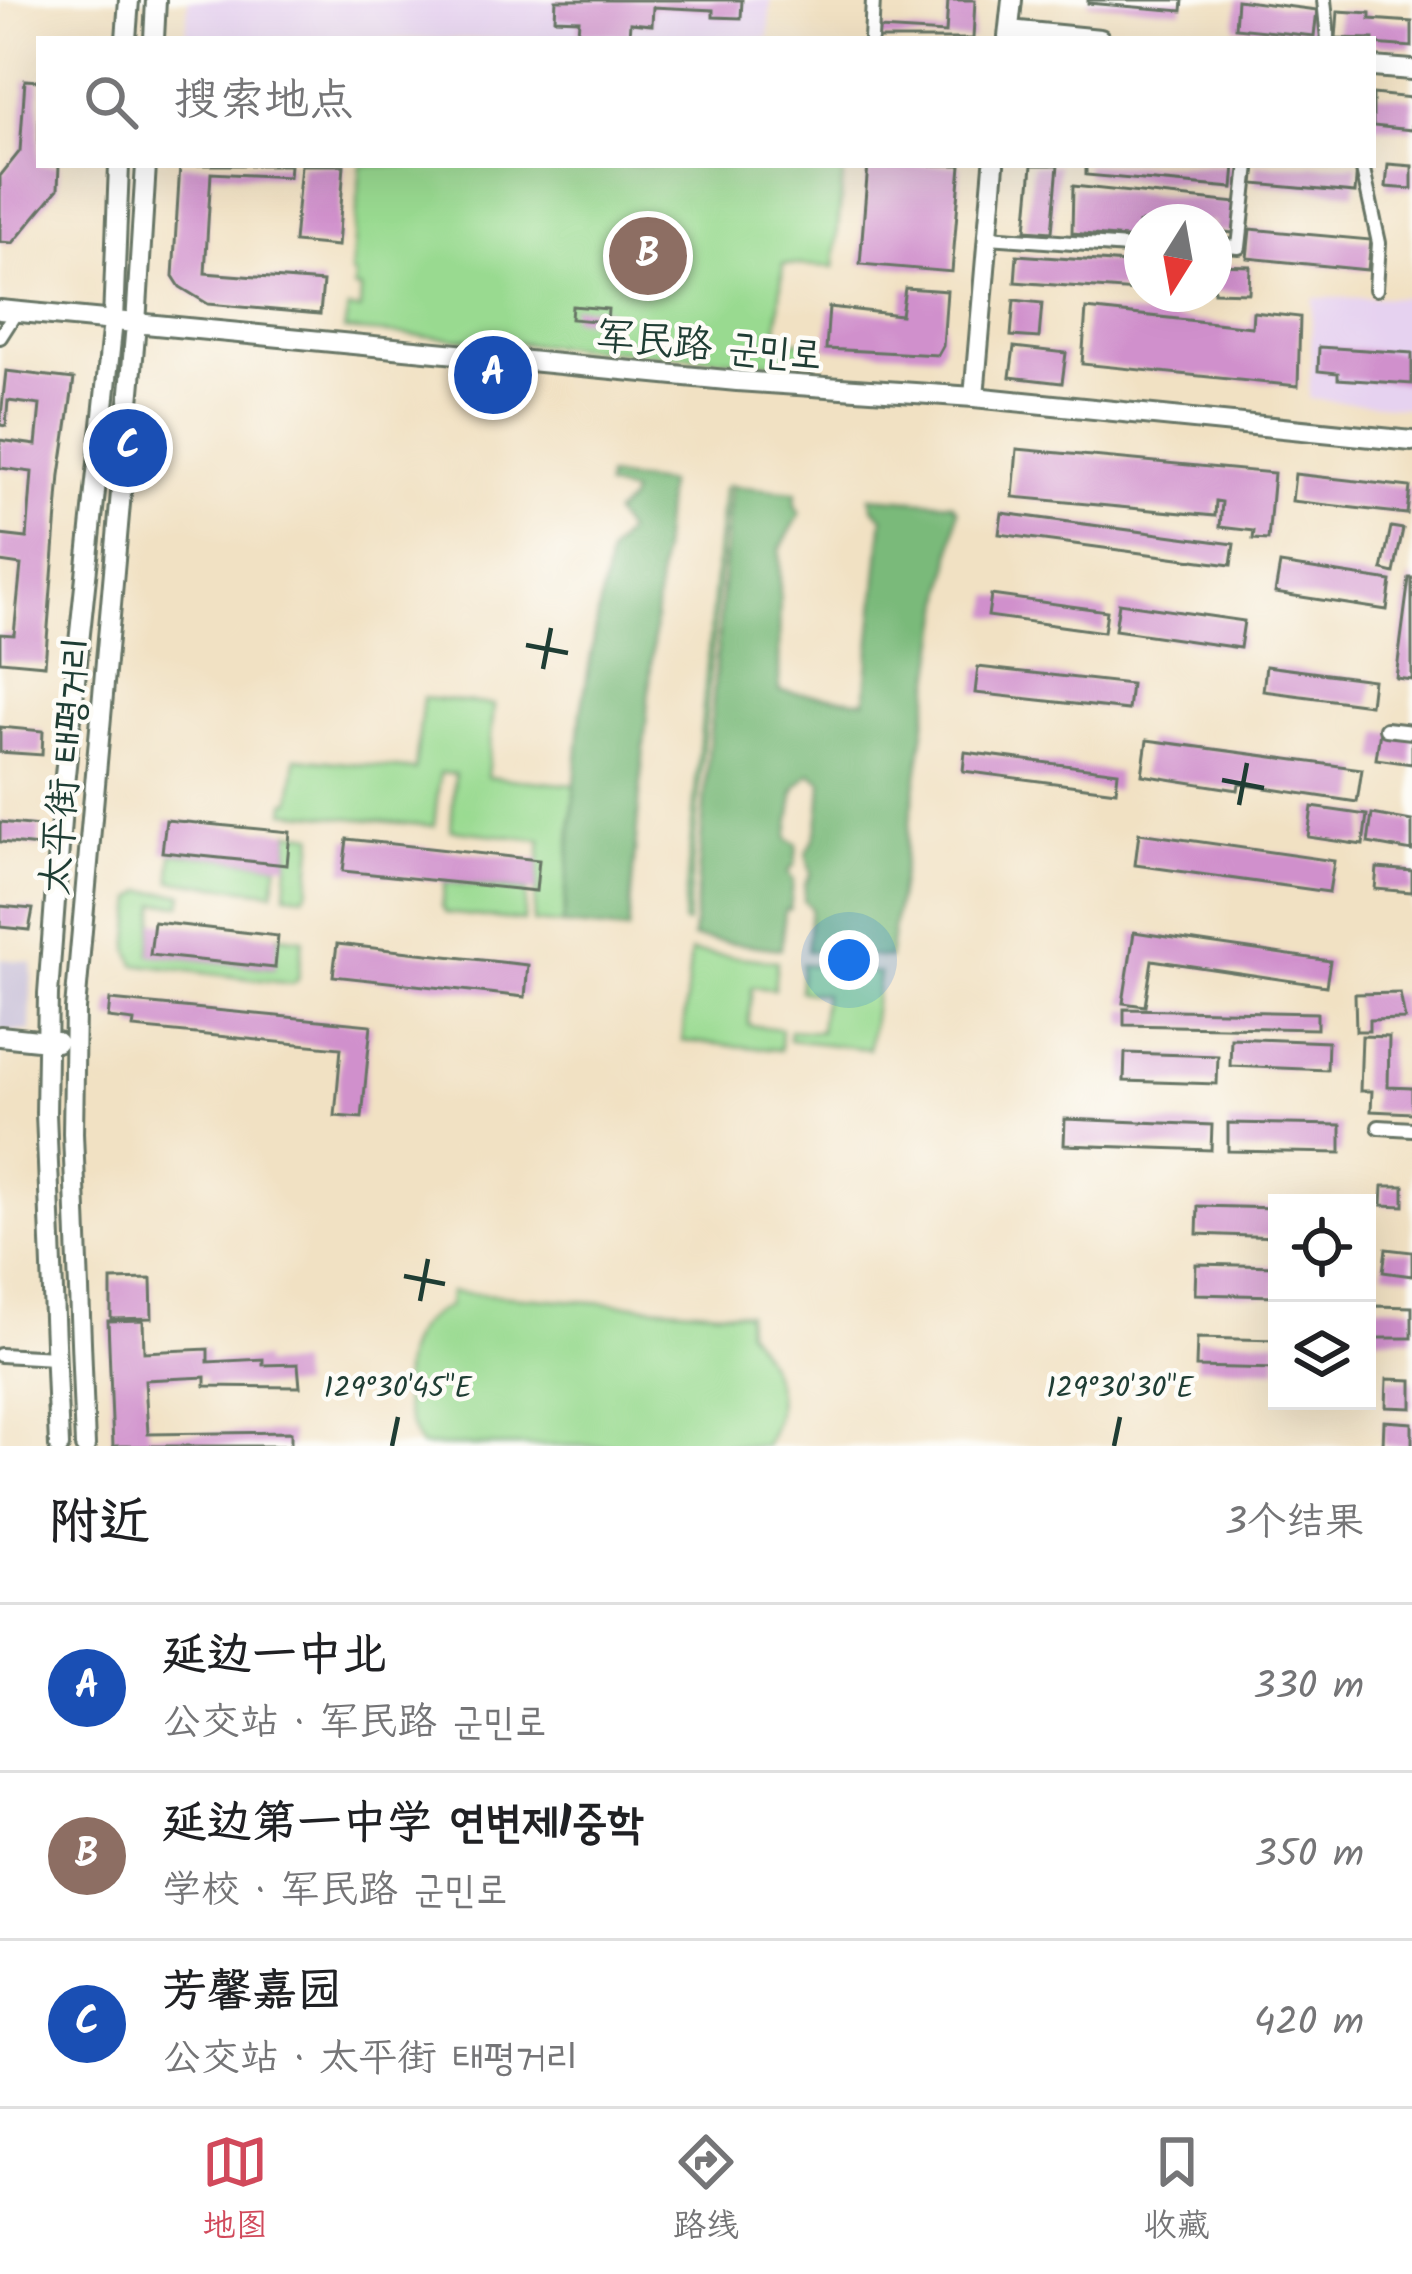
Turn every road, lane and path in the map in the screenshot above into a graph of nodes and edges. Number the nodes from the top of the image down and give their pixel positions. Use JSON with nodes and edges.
{"nodes":[{"id":1,"x":129,"y":0,"type":"edge"},
{"id":2,"x":156,"y":0,"type":"edge"},
{"id":3,"x":874,"y":0,"type":"edge"},
{"id":4,"x":1012,"y":0,"type":"edge"},
{"id":5,"x":1324,"y":0,"type":"edge"},
{"id":6,"x":1008,"y":34,"type":"edge"},
{"id":7,"x":126,"y":36,"type":"edge"},
{"id":8,"x":154,"y":36,"type":"edge"},
{"id":9,"x":871,"y":36,"type":"edge"},
{"id":10,"x":1045,"y":36,"type":"edge"},
{"id":11,"x":1328,"y":36,"type":"edge"},
{"id":12,"x":1376,"y":67,"type":"edge"},
{"id":13,"x":1412,"y":70,"type":"edge"},
{"id":14,"x":119,"y":168,"type":"edge"},
{"id":15,"x":146,"y":168,"type":"edge"},
{"id":16,"x":994,"y":168,"type":"edge"},
{"id":17,"x":1248,"y":168,"type":"edge"},
{"id":18,"x":1363,"y":168,"type":"edge"},
{"id":19,"x":988,"y":237,"type":"junction"},
{"id":20,"x":1232,"y":246,"type":"edge"},
{"id":21,"x":1124,"y":247,"type":"edge"},
{"id":22,"x":1376,"y":289,"type":"dead end"},
{"id":23,"x":8,"y":311,"type":"edge"},
{"id":24,"x":113,"y":321,"type":"junction"},
{"id":25,"x":136,"y":324,"type":"junction"},
{"id":26,"x":0,"y":337,"type":"edge"},
{"id":27,"x":974,"y":397,"type":"junction"},
{"id":28,"x":1412,"y":441,"type":"edge"},
{"id":29,"x":1386,"y":729,"type":"dead end"},
{"id":30,"x":1412,"y":732,"type":"edge"},
{"id":31,"x":0,"y":1036,"type":"edge"},
{"id":32,"x":46,"y":1041,"type":"junction"},
{"id":33,"x":74,"y":1043,"type":"junction"},
{"id":34,"x":1379,"y":1127,"type":"dead end"},
{"id":35,"x":1412,"y":1129,"type":"edge"},
{"id":36,"x":0,"y":1355,"type":"edge"},
{"id":37,"x":55,"y":1358,"type":"junction"},
{"id":38,"x":59,"y":1446,"type":"edge"},
{"id":39,"x":85,"y":1446,"type":"edge"}],
"edges":[{"from":1,"to":7,"type":"main road"},
{"from":2,"to":8,"type":"main road"},
{"from":3,"to":9,"type":"street"},
{"from":4,"to":6,"type":"main road"},
{"from":5,"to":11,"type":"street"},
{"from":6,"to":10,"type":"main road"},
{"from":12,"to":13,"type":"main road"},
{"from":14,"to":24,"type":"main road","name":"太平街 태평거리"},
{"from":15,"to":25,"type":"main road","name":"太平街 태평거리"},
{"from":16,"to":19,"type":"main road"},
{"from":17,"to":20,"type":"street"},
{"from":18,"to":22,"type":"street"},
{"from":19,"to":21,"type":"street"},
{"from":19,"to":27,"type":"main road"},
{"from":23,"to":24,"type":"main road","name":"军民路 군민로"},
{"from":23,"to":26,"type":"street"},
{"from":24,"to":25,"type":"main road","name":"军民路 군민로"},
{"from":24,"to":32,"type":"main road","name":"太平街 태평거리"},
{"from":25,"to":27,"type":"main road","name":"军民路 군민로"},
{"from":25,"to":33,"type":"main road","name":"太平街 태평거리"},
{"from":27,"to":28,"type":"main road","name":"军民路 군민로"},
{"from":29,"to":30,"type":"street"},
{"from":31,"to":32,"type":"main road"},
{"from":32,"to":33,"type":"main road"},
{"from":32,"to":37,"type":"main road","name":"太平街 태평거리"},
{"from":33,"to":39,"type":"main road","name":"太平街 태평거리"},
{"from":34,"to":35,"type":"street"},
{"from":36,"to":37,"type":"street"},
{"from":37,"to":38,"type":"main road","name":"太平街 태평거리"}]}
